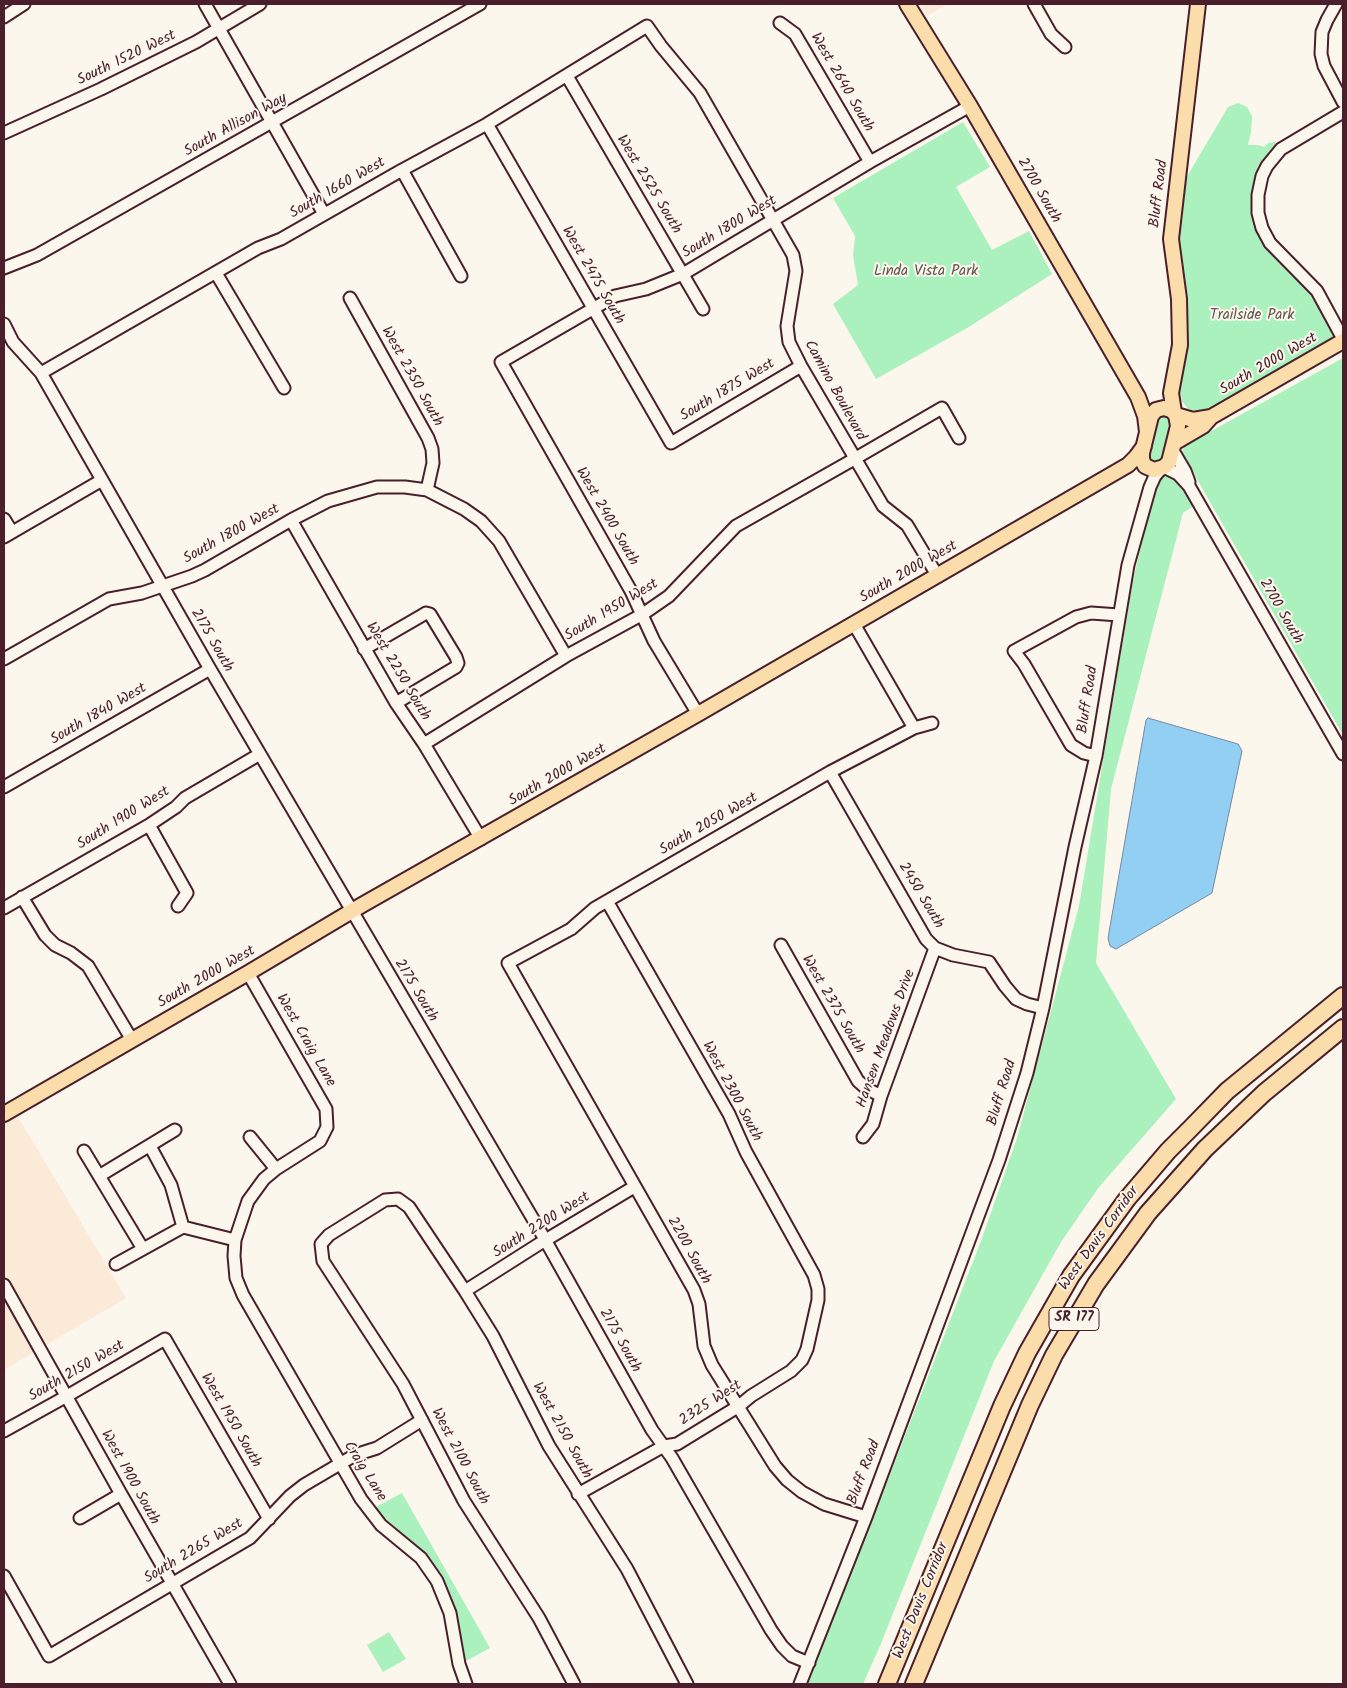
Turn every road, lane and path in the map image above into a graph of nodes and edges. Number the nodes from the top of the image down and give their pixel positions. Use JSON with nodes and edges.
{"nodes":[{"id":1,"x":24,"y":4,"type":"edge"},
{"id":2,"x":204,"y":4,"type":"edge"},
{"id":3,"x":260,"y":4,"type":"edge"},
{"id":4,"x":480,"y":4,"type":"edge"},
{"id":5,"x":907,"y":4,"type":"edge"},
{"id":6,"x":1034,"y":4,"type":"edge"},
{"id":7,"x":1198,"y":4,"type":"edge"},
{"id":8,"x":1336,"y":4,"type":"edge"},
{"id":9,"x":4,"y":17,"type":"edge"},
{"id":10,"x":780,"y":23,"type":"dead end"},
{"id":11,"x":647,"y":26,"type":"joint"},
{"id":12,"x":218,"y":27,"type":"junction"},
{"id":13,"x":1065,"y":47,"type":"dead end"},
{"id":14,"x":567,"y":76,"type":"junction"},
{"id":15,"x":1343,"y":102,"type":"edge"},
{"id":16,"x":970,"y":106,"type":"junction"},
{"id":17,"x":1343,"y":112,"type":"edge"},
{"id":18,"x":272,"y":123,"type":"junction"},
{"id":19,"x":487,"y":124,"type":"junction"},
{"id":20,"x":4,"y":133,"type":"edge"},
{"id":21,"x":870,"y":162,"type":"junction"},
{"id":22,"x":402,"y":170,"type":"junction"},
{"id":23,"x":324,"y":214,"type":"junction"},
{"id":24,"x":774,"y":219,"type":"junction"},
{"id":25,"x":4,"y":268,"type":"edge"},
{"id":26,"x":216,"y":273,"type":"junction"},
{"id":27,"x":683,"y":274,"type":"junction"},
{"id":28,"x":461,"y":276,"type":"dead end"},
{"id":29,"x":350,"y":298,"type":"dead end"},
{"id":30,"x":592,"y":308,"type":"junction"},
{"id":31,"x":703,"y":309,"type":"dead end"},
{"id":32,"x":4,"y":324,"type":"edge"},
{"id":33,"x":1343,"y":340,"type":"edge"},
{"id":34,"x":501,"y":362,"type":"joint"},
{"id":35,"x":801,"y":366,"type":"junction"},
{"id":36,"x":41,"y":374,"type":"junction"},
{"id":37,"x":1172,"y":387,"type":"junction"},
{"id":38,"x":284,"y":388,"type":"dead end"},
{"id":39,"x":1138,"y":397,"type":"junction"},
{"id":40,"x":1158,"y":409,"type":"junction"},
{"id":41,"x":1175,"y":414,"type":"junction"},
{"id":42,"x":1211,"y":417,"type":"junction"},
{"id":43,"x":1147,"y":432,"type":"junction"},
{"id":44,"x":959,"y":438,"type":"dead end"},
{"id":45,"x":671,"y":442,"type":"joint"},
{"id":46,"x":1144,"y":446,"type":"junction"},
{"id":47,"x":1173,"y":446,"type":"junction"},
{"id":48,"x":854,"y":459,"type":"junction"},
{"id":49,"x":1128,"y":464,"type":"junction"},
{"id":50,"x":1155,"y":468,"type":"junction"},
{"id":51,"x":102,"y":480,"type":"junction"},
{"id":52,"x":1189,"y":486,"type":"junction"},
{"id":53,"x":427,"y":490,"type":"junction"},
{"id":54,"x":4,"y":519,"type":"edge"},
{"id":55,"x":291,"y":520,"type":"junction"},
{"id":56,"x":8,"y":535,"type":"edge"},
{"id":57,"x":938,"y":575,"type":"junction"},
{"id":58,"x":162,"y":585,"type":"junction"},
{"id":59,"x":643,"y":614,"type":"junction"},
{"id":60,"x":1119,"y":614,"type":"junction"},
{"id":61,"x":854,"y":624,"type":"junction"},
{"id":62,"x":364,"y":649,"type":"junction"},
{"id":63,"x":566,"y":656,"type":"junction"},
{"id":64,"x":4,"y":659,"type":"edge"},
{"id":65,"x":210,"y":669,"type":"junction"},
{"id":66,"x":396,"y":703,"type":"junction"},
{"id":67,"x":698,"y":714,"type":"junction"},
{"id":68,"x":932,"y":723,"type":"dead end"},
{"id":69,"x":914,"y":728,"type":"junction"},
{"id":70,"x":424,"y":744,"type":"junction"},
{"id":71,"x":260,"y":754,"type":"junction"},
{"id":72,"x":1343,"y":754,"type":"edge"},
{"id":73,"x":1096,"y":756,"type":"junction"},
{"id":74,"x":830,"y":772,"type":"junction"},
{"id":75,"x":4,"y":787,"type":"edge"},
{"id":76,"x":149,"y":825,"type":"junction"},
{"id":77,"x":480,"y":839,"type":"junction"},
{"id":78,"x":22,"y":897,"type":"junction"},
{"id":79,"x":608,"y":901,"type":"junction"},
{"id":80,"x":178,"y":906,"type":"dead end"},
{"id":81,"x":4,"y":908,"type":"edge"},
{"id":82,"x":351,"y":912,"type":"junction"},
{"id":83,"x":781,"y":945,"type":"dead end"},
{"id":84,"x":935,"y":948,"type":"junction"},
{"id":85,"x":508,"y":963,"type":"joint"},
{"id":86,"x":248,"y":973,"type":"junction"},
{"id":87,"x":1343,"y":996,"type":"edge"},
{"id":88,"x":1042,"y":1008,"type":"junction"},
{"id":89,"x":1343,"y":1028,"type":"edge"},
{"id":90,"x":132,"y":1040,"type":"junction"},
{"id":91,"x":881,"y":1096,"type":"junction"},
{"id":92,"x":4,"y":1114,"type":"edge"},
{"id":93,"x":176,"y":1130,"type":"dead end"},
{"id":94,"x":250,"y":1137,"type":"dead end"},
{"id":95,"x":863,"y":1137,"type":"dead end"},
{"id":96,"x":150,"y":1146,"type":"junction"},
{"id":97,"x":84,"y":1151,"type":"dead end"},
{"id":98,"x":276,"y":1169,"type":"junction"},
{"id":99,"x":99,"y":1176,"type":"junction"},
{"id":100,"x":634,"y":1187,"type":"junction"},
{"id":101,"x":183,"y":1227,"type":"junction"},
{"id":102,"x":235,"y":1240,"type":"junction"},
{"id":103,"x":545,"y":1241,"type":"junction"},
{"id":104,"x":321,"y":1244,"type":"joint"},
{"id":105,"x":143,"y":1249,"type":"junction"},
{"id":106,"x":116,"y":1264,"type":"dead end"},
{"id":107,"x":4,"y":1284,"type":"edge"},
{"id":108,"x":465,"y":1291,"type":"junction"},
{"id":109,"x":818,"y":1300,"type":"joint"},
{"id":110,"x":164,"y":1339,"type":"joint"},
{"id":111,"x":67,"y":1396,"type":"junction"},
{"id":112,"x":739,"y":1406,"type":"junction"},
{"id":113,"x":422,"y":1420,"type":"junction"},
{"id":114,"x":4,"y":1431,"type":"edge"},
{"id":115,"x":664,"y":1446,"type":"junction"},
{"id":116,"x":341,"y":1464,"type":"junction"},
{"id":117,"x":121,"y":1494,"type":"junction"},
{"id":118,"x":578,"y":1494,"type":"junction"},
{"id":119,"x":866,"y":1517,"type":"junction"},
{"id":120,"x":80,"y":1518,"type":"dead end"},
{"id":121,"x":269,"y":1519,"type":"junction"},
{"id":122,"x":4,"y":1576,"type":"edge"},
{"id":123,"x":172,"y":1583,"type":"junction"},
{"id":124,"x":809,"y":1663,"type":"junction"},
{"id":125,"x":230,"y":1684,"type":"edge"},
{"id":126,"x":466,"y":1684,"type":"edge"},
{"id":127,"x":574,"y":1684,"type":"edge"},
{"id":128,"x":687,"y":1684,"type":"edge"},
{"id":129,"x":800,"y":1684,"type":"edge"},
{"id":130,"x":887,"y":1684,"type":"edge"},
{"id":131,"x":914,"y":1684,"type":"edge"}],
"edges":[{"from":1,"to":9,"type":"street"},
{"from":2,"to":12,"type":"street"},
{"from":3,"to":12,"type":"street","name":"South 1520 West"},
{"from":4,"to":18,"type":"street","name":"South Allison Way"},
{"from":5,"to":16,"type":"main road","name":"2700 South"},
{"from":6,"to":13,"type":"street"},
{"from":7,"to":37,"type":"main road","name":"Bluff Road"},
{"from":8,"to":15,"type":"street"},
{"from":10,"to":21,"type":"street","name":"West 2640 South"},
{"from":11,"to":14,"type":"street","name":"South 1660 West"},
{"from":11,"to":24,"type":"street","name":"Camino Boulevard"},
{"from":12,"to":18,"type":"street"},
{"from":12,"to":20,"type":"street","name":"South 1520 West"},
{"from":14,"to":19,"type":"street","name":"South 1660 West"},
{"from":14,"to":27,"type":"street","name":"West 2525 South"},
{"from":16,"to":21,"type":"street","name":"South 1800 West"},
{"from":16,"to":39,"type":"main road","name":"2700 South"},
{"from":17,"to":33,"type":"street"},
{"from":18,"to":23,"type":"street"},
{"from":18,"to":25,"type":"street","name":"South Allison Way"},
{"from":19,"to":22,"type":"street","name":"South 1660 West"},
{"from":19,"to":30,"type":"street","name":"West 2475 South"},
{"from":21,"to":24,"type":"street","name":"South 1800 West"},
{"from":22,"to":23,"type":"street","name":"South 1660 West"},
{"from":22,"to":28,"type":"street"},
{"from":23,"to":26,"type":"street","name":"South 1660 West"},
{"from":24,"to":27,"type":"street","name":"South 1800 West"},
{"from":24,"to":35,"type":"street","name":"Camino Boulevard"},
{"from":26,"to":36,"type":"street","name":"South 1660 West"},
{"from":26,"to":38,"type":"street"},
{"from":27,"to":30,"type":"street","name":"South 1800 West"},
{"from":27,"to":31,"type":"street","name":"West 2525 South"},
{"from":29,"to":53,"type":"street","name":"West 2350 South"},
{"from":30,"to":34,"type":"street","name":"South 1800 West"},
{"from":30,"to":45,"type":"street","name":"West 2475 South"},
{"from":32,"to":36,"type":"street","name":"2175 South"},
{"from":33,"to":42,"type":"main road","name":"South 2000 West"},
{"from":34,"to":59,"type":"street","name":"West 2400 South"},
{"from":35,"to":45,"type":"street","name":"South 1875 West"},
{"from":35,"to":48,"type":"street","name":"Camino Boulevard"},
{"from":36,"to":51,"type":"street","name":"2175 South"},
{"from":37,"to":40,"type":"main road","name":"Bluff Road"},
{"from":37,"to":41,"type":"main road","name":"Bluff Road"},
{"from":39,"to":40,"type":"main road","name":"2700 South"},
{"from":39,"to":43,"type":"main road","name":"2700 South"},
{"from":40,"to":41,"type":"main road","name":"2700 South"},
{"from":40,"to":43,"type":"main road","name":"Bluff Road"},
{"from":41,"to":42,"type":"main road","name":"South 2000 West"},
{"from":41,"to":47,"type":"main road","name":"Bluff Road"},
{"from":42,"to":47,"type":"main road","name":"South 2000 West"},
{"from":43,"to":46,"type":"main road"},
{"from":44,"to":48,"type":"street","name":"South 1950 West"},
{"from":46,"to":49,"type":"main road","name":"South 2000 West"},
{"from":46,"to":50,"type":"main road"},
{"from":47,"to":50,"type":"main road","name":"Bluff Road"},
{"from":47,"to":52,"type":"street"},
{"from":48,"to":57,"type":"street","name":"Camino Boulevard"},
{"from":48,"to":59,"type":"street","name":"South 1950 West"},
{"from":49,"to":50,"type":"main road"},
{"from":49,"to":57,"type":"main road","name":"South 2000 West"},
{"from":50,"to":52,"type":"street"},
{"from":50,"to":60,"type":"street","name":"Bluff Road"},
{"from":51,"to":56,"type":"street"},
{"from":51,"to":58,"type":"street","name":"2175 South"},
{"from":52,"to":72,"type":"street","name":"2700 South"},
{"from":53,"to":55,"type":"street","name":"South 1800 West"},
{"from":53,"to":63,"type":"street"},
{"from":54,"to":56,"type":"street"},
{"from":55,"to":58,"type":"street","name":"South 1800 West"},
{"from":55,"to":62,"type":"street","name":"West 2250 South"},
{"from":57,"to":61,"type":"main road","name":"South 2000 West"},
{"from":58,"to":64,"type":"street","name":"South 1800 West"},
{"from":58,"to":65,"type":"street","name":"2175 South"},
{"from":59,"to":63,"type":"street","name":"South 1950 West"},
{"from":59,"to":67,"type":"street","name":"West 2400 South"},
{"from":60,"to":73,"type":"street","name":"Bluff Road"},
{"from":60,"to":73,"type":"street"},
{"from":61,"to":67,"type":"main road","name":"South 2000 West"},
{"from":61,"to":69,"type":"street"},
{"from":62,"to":66,"type":"street","name":"West 2250 South"},
{"from":62,"to":66,"type":"street"},
{"from":63,"to":70,"type":"street","name":"South 1950 West"},
{"from":65,"to":71,"type":"street","name":"2175 South"},
{"from":65,"to":75,"type":"street","name":"South 1840 West"},
{"from":66,"to":70,"type":"street","name":"West 2250 South"},
{"from":67,"to":77,"type":"main road","name":"South 2000 West"},
{"from":68,"to":69,"type":"street","name":"South 2050 West"},
{"from":69,"to":74,"type":"street","name":"South 2050 West"},
{"from":70,"to":77,"type":"street","name":"West 2250 South"},
{"from":71,"to":76,"type":"street","name":"South 1900 West"},
{"from":71,"to":82,"type":"street","name":"2175 South"},
{"from":73,"to":88,"type":"street","name":"Bluff Road"},
{"from":74,"to":79,"type":"street","name":"South 2050 West"},
{"from":74,"to":84,"type":"street","name":"2450 South"},
{"from":76,"to":78,"type":"street","name":"South 1900 West"},
{"from":76,"to":80,"type":"street"},
{"from":77,"to":82,"type":"main road","name":"South 2000 West"},
{"from":78,"to":81,"type":"street","name":"South 1900 West"},
{"from":78,"to":90,"type":"street"},
{"from":79,"to":85,"type":"street","name":"South 2050 West"},
{"from":79,"to":109,"type":"street","name":"West 2300 South"},
{"from":82,"to":86,"type":"main road","name":"South 2000 West"},
{"from":82,"to":103,"type":"street","name":"2175 South"},
{"from":83,"to":91,"type":"street","name":"West 2375 South"},
{"from":84,"to":88,"type":"street","name":"2450 South"},
{"from":84,"to":91,"type":"street","name":"Hansen Meadows Drive"},
{"from":85,"to":100,"type":"street","name":"2200 South"},
{"from":86,"to":90,"type":"main road","name":"South 2000 West"},
{"from":86,"to":98,"type":"street","name":"West Craig Lane"},
{"from":87,"to":130,"type":"highway","name":"West Davis Corridor","number":"SR 177"},
{"from":88,"to":119,"type":"street","name":"Bluff Road"},
{"from":89,"to":131,"type":"highway","name":"West Davis Corridor","number":"SR 177"},
{"from":90,"to":92,"type":"main road","name":"South 2000 West"},
{"from":91,"to":95,"type":"street","name":"Hansen Meadows Drive"},
{"from":93,"to":96,"type":"street"},
{"from":94,"to":98,"type":"street"},
{"from":96,"to":99,"type":"street"},
{"from":96,"to":101,"type":"street"},
{"from":97,"to":99,"type":"street"},
{"from":98,"to":102,"type":"street"},
{"from":99,"to":105,"type":"street"},
{"from":100,"to":103,"type":"street","name":"South 2200 West"},
{"from":100,"to":112,"type":"street","name":"2200 South"},
{"from":101,"to":102,"type":"street"},
{"from":101,"to":105,"type":"street"},
{"from":102,"to":116,"type":"street","name":"Craig Lane"},
{"from":103,"to":108,"type":"street","name":"South 2200 West"},
{"from":103,"to":115,"type":"street","name":"2175 South"},
{"from":104,"to":108,"type":"street","name":"West 2150 South"},
{"from":104,"to":113,"type":"street","name":"West 2100 South"},
{"from":105,"to":106,"type":"street"},
{"from":107,"to":111,"type":"street","name":"West 1900 South"},
{"from":108,"to":118,"type":"street","name":"West 2150 South"},
{"from":109,"to":112,"type":"street","name":"2325 West"},
{"from":110,"to":111,"type":"street","name":"South 2150 West"},
{"from":110,"to":121,"type":"street","name":"West 1950 South"},
{"from":111,"to":114,"type":"street","name":"South 2150 West"},
{"from":111,"to":117,"type":"street","name":"West 1900 South"},
{"from":112,"to":115,"type":"street","name":"2325 West"},
{"from":112,"to":119,"type":"street","name":"2200 South"},
{"from":113,"to":116,"type":"street","name":"South 2265 West"},
{"from":113,"to":127,"type":"street","name":"West 2100 South"},
{"from":115,"to":118,"type":"street","name":"2325 West"},
{"from":115,"to":124,"type":"street","name":"2175 South"},
{"from":116,"to":121,"type":"street","name":"South 2265 West"},
{"from":116,"to":126,"type":"street","name":"Craig Lane"},
{"from":117,"to":120,"type":"street"},
{"from":117,"to":123,"type":"street","name":"West 1900 South"},
{"from":118,"to":128,"type":"street","name":"West 2150 South"},
{"from":119,"to":124,"type":"street","name":"Bluff Road"},
{"from":121,"to":123,"type":"street","name":"South 2265 West"},
{"from":122,"to":123,"type":"street","name":"South 2265 West"},
{"from":123,"to":125,"type":"street","name":"West 1900 South"},
{"from":124,"to":129,"type":"street","name":"Bluff Road"}]}
